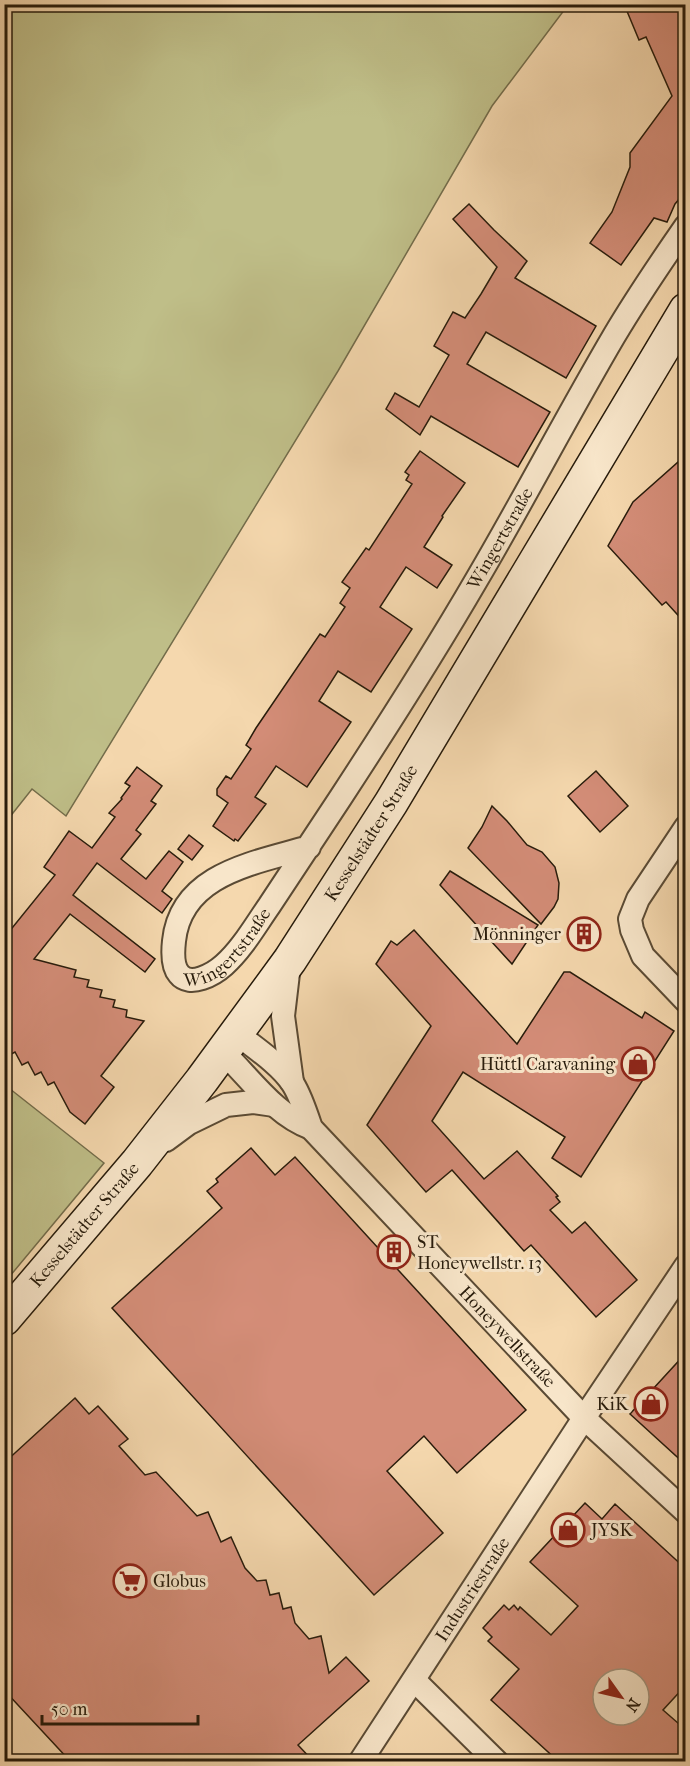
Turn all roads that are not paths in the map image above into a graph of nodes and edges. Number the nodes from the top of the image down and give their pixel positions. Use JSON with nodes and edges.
{"nodes":[{"id":1,"x":686,"y":226,"type":"edge"},
{"id":2,"x":686,"y":310,"type":"edge"},
{"id":3,"x":686,"y":827,"type":"edge"},
{"id":4,"x":309,"y":847,"type":"junction"},
{"id":5,"x":290,"y":960,"type":"junction"},
{"id":6,"x":686,"y":1001,"type":"edge"},
{"id":7,"x":230,"y":1043,"type":"junction"},
{"id":8,"x":292,"y":1082,"type":"junction"},
{"id":9,"x":274,"y":1105,"type":"junction"},
{"id":10,"x":311,"y":1128,"type":"junction"},
{"id":11,"x":137,"y":1163,"type":"junction"},
{"id":12,"x":686,"y":1266,"type":"edge"},
{"id":13,"x":4,"y":1319,"type":"edge"},
{"id":14,"x":584,"y":1418,"type":"junction"},
{"id":15,"x":686,"y":1512,"type":"edge"},
{"id":16,"x":414,"y":1680,"type":"junction"},
{"id":17,"x":360,"y":1761,"type":"edge"},
{"id":18,"x":497,"y":1761,"type":"edge"}],
"edges":[{"from":1,"to":4,"type":"street","name":"Wingertstraße"},
{"from":2,"to":5,"type":"main road","name":"Kesselstädter Straße"},
{"from":3,"to":6,"type":"street"},
{"from":4,"to":4,"type":"street","name":"Wingertstraße"},
{"from":5,"to":7,"type":"main road","name":"Kesselstädter Straße"},
{"from":5,"to":8,"type":"street","name":"Honeywellstraße"},
{"from":7,"to":8,"type":"street","name":"Honeywellstraße"},
{"from":7,"to":9,"type":"street","name":"Honeywellstraße"},
{"from":7,"to":11,"type":"main road","name":"Kesselstädter Straße"},
{"from":8,"to":10,"type":"street","name":"Honeywellstraße"},
{"from":9,"to":10,"type":"street","name":"Honeywellstraße"},
{"from":9,"to":11,"type":"street"},
{"from":10,"to":14,"type":"street","name":"Honeywellstraße"},
{"from":11,"to":13,"type":"main road","name":"Kesselstädter Straße"},
{"from":12,"to":14,"type":"street","name":"Industriestraße"},
{"from":14,"to":15,"type":"street","name":"Honeywellstraße"},
{"from":14,"to":16,"type":"street","name":"Industriestraße"},
{"from":16,"to":17,"type":"street","name":"Industriestraße"},
{"from":16,"to":18,"type":"street"}]}
